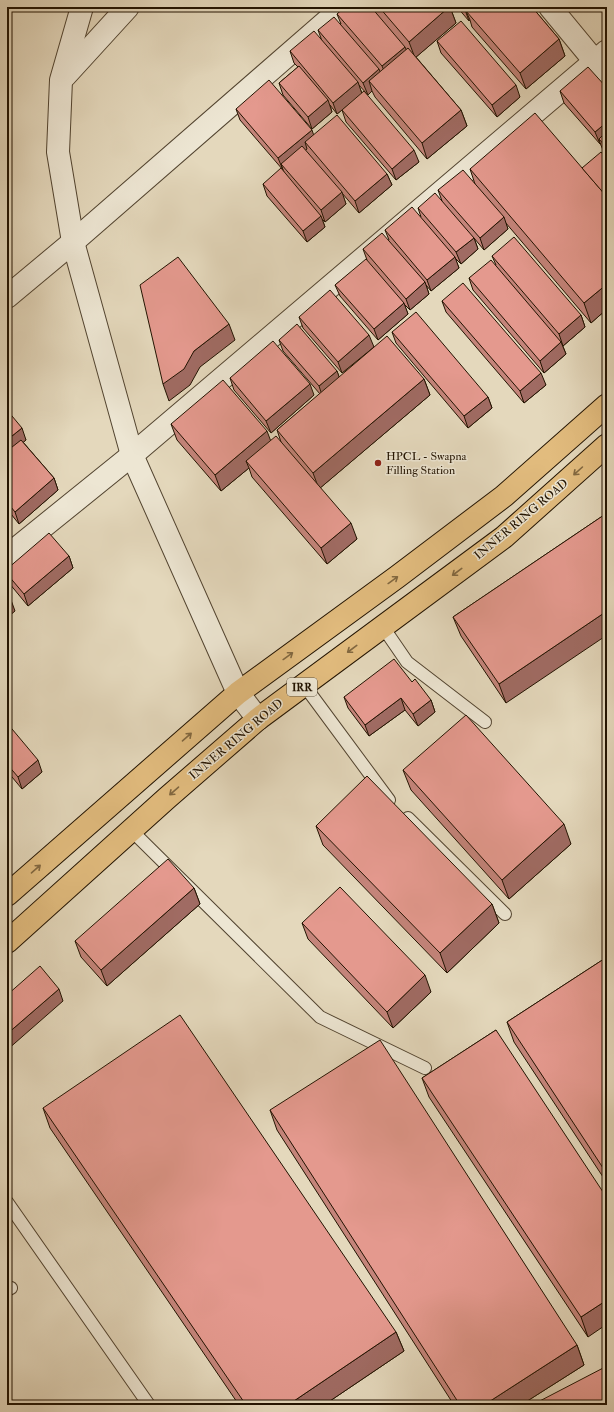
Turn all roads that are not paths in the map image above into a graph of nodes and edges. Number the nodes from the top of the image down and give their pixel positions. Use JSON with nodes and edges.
{"nodes":[{"id":1,"x":82,"y":7,"type":"edge"},
{"id":2,"x":128,"y":7,"type":"edge"},
{"id":3,"x":343,"y":7,"type":"edge"},
{"id":4,"x":550,"y":7,"type":"edge"},
{"id":5,"x":603,"y":63,"type":"edge"},
{"id":6,"x":61,"y":80,"type":"junction"},
{"id":7,"x":74,"y":242,"type":"junction"},
{"id":8,"x":7,"y":297,"type":"edge"},
{"id":9,"x":607,"y":405,"type":"edge"},
{"id":10,"x":607,"y":445,"type":"edge"},
{"id":11,"x":132,"y":455,"type":"junction"},
{"id":12,"x":7,"y":556,"type":"edge"},
{"id":13,"x":383,"y":627,"type":"junction"},
{"id":14,"x":304,"y":685,"type":"junction"},
{"id":15,"x":238,"y":693,"type":"junction"},
{"id":16,"x":258,"y":719,"type":"junction"},
{"id":17,"x":485,"y":722,"type":"dead end"},
{"id":18,"x":131,"y":830,"type":"junction"},
{"id":19,"x":7,"y":895,"type":"edge"},
{"id":20,"x":505,"y":914,"type":"dead end"},
{"id":21,"x":7,"y":942,"type":"edge"},
{"id":22,"x":426,"y":1068,"type":"dead end"},
{"id":23,"x":7,"y":1202,"type":"edge"},
{"id":24,"x":148,"y":1405,"type":"edge"}],
"edges":[{"from":1,"to":6,"type":"street"},
{"from":2,"to":6,"type":"street"},
{"from":3,"to":7,"type":"street"},
{"from":4,"to":5,"type":"street"},
{"from":5,"to":11,"type":"street"},
{"from":6,"to":7,"type":"street"},
{"from":7,"to":8,"type":"street"},
{"from":7,"to":11,"type":"street"},
{"from":15,"to":9,"type":"main road","number":"IRR","one_way":true},
{"from":10,"to":13,"type":"main road","name":"INNER RING ROAD","number":"IRR","one_way":true},
{"from":11,"to":12,"type":"street"},
{"from":11,"to":15,"type":"street"},
{"from":13,"to":14,"type":"main road","name":"INNER RING ROAD","number":"IRR","one_way":true},
{"from":13,"to":17,"type":"lane"},
{"from":14,"to":16,"type":"main road","name":"INNER RING ROAD","number":"IRR"},
{"from":14,"to":20,"type":"lane"},
{"from":15,"to":16,"type":"street"},
{"from":19,"to":15,"type":"main road","number":"IRR","one_way":true},
{"from":16,"to":18,"type":"main road","name":"INNER RING ROAD","number":"IRR","one_way":true},
{"from":18,"to":21,"type":"main road","name":"INNER RING ROAD","number":"IRR"},
{"from":18,"to":22,"type":"lane"},
{"from":23,"to":24,"type":"lane"}]}
